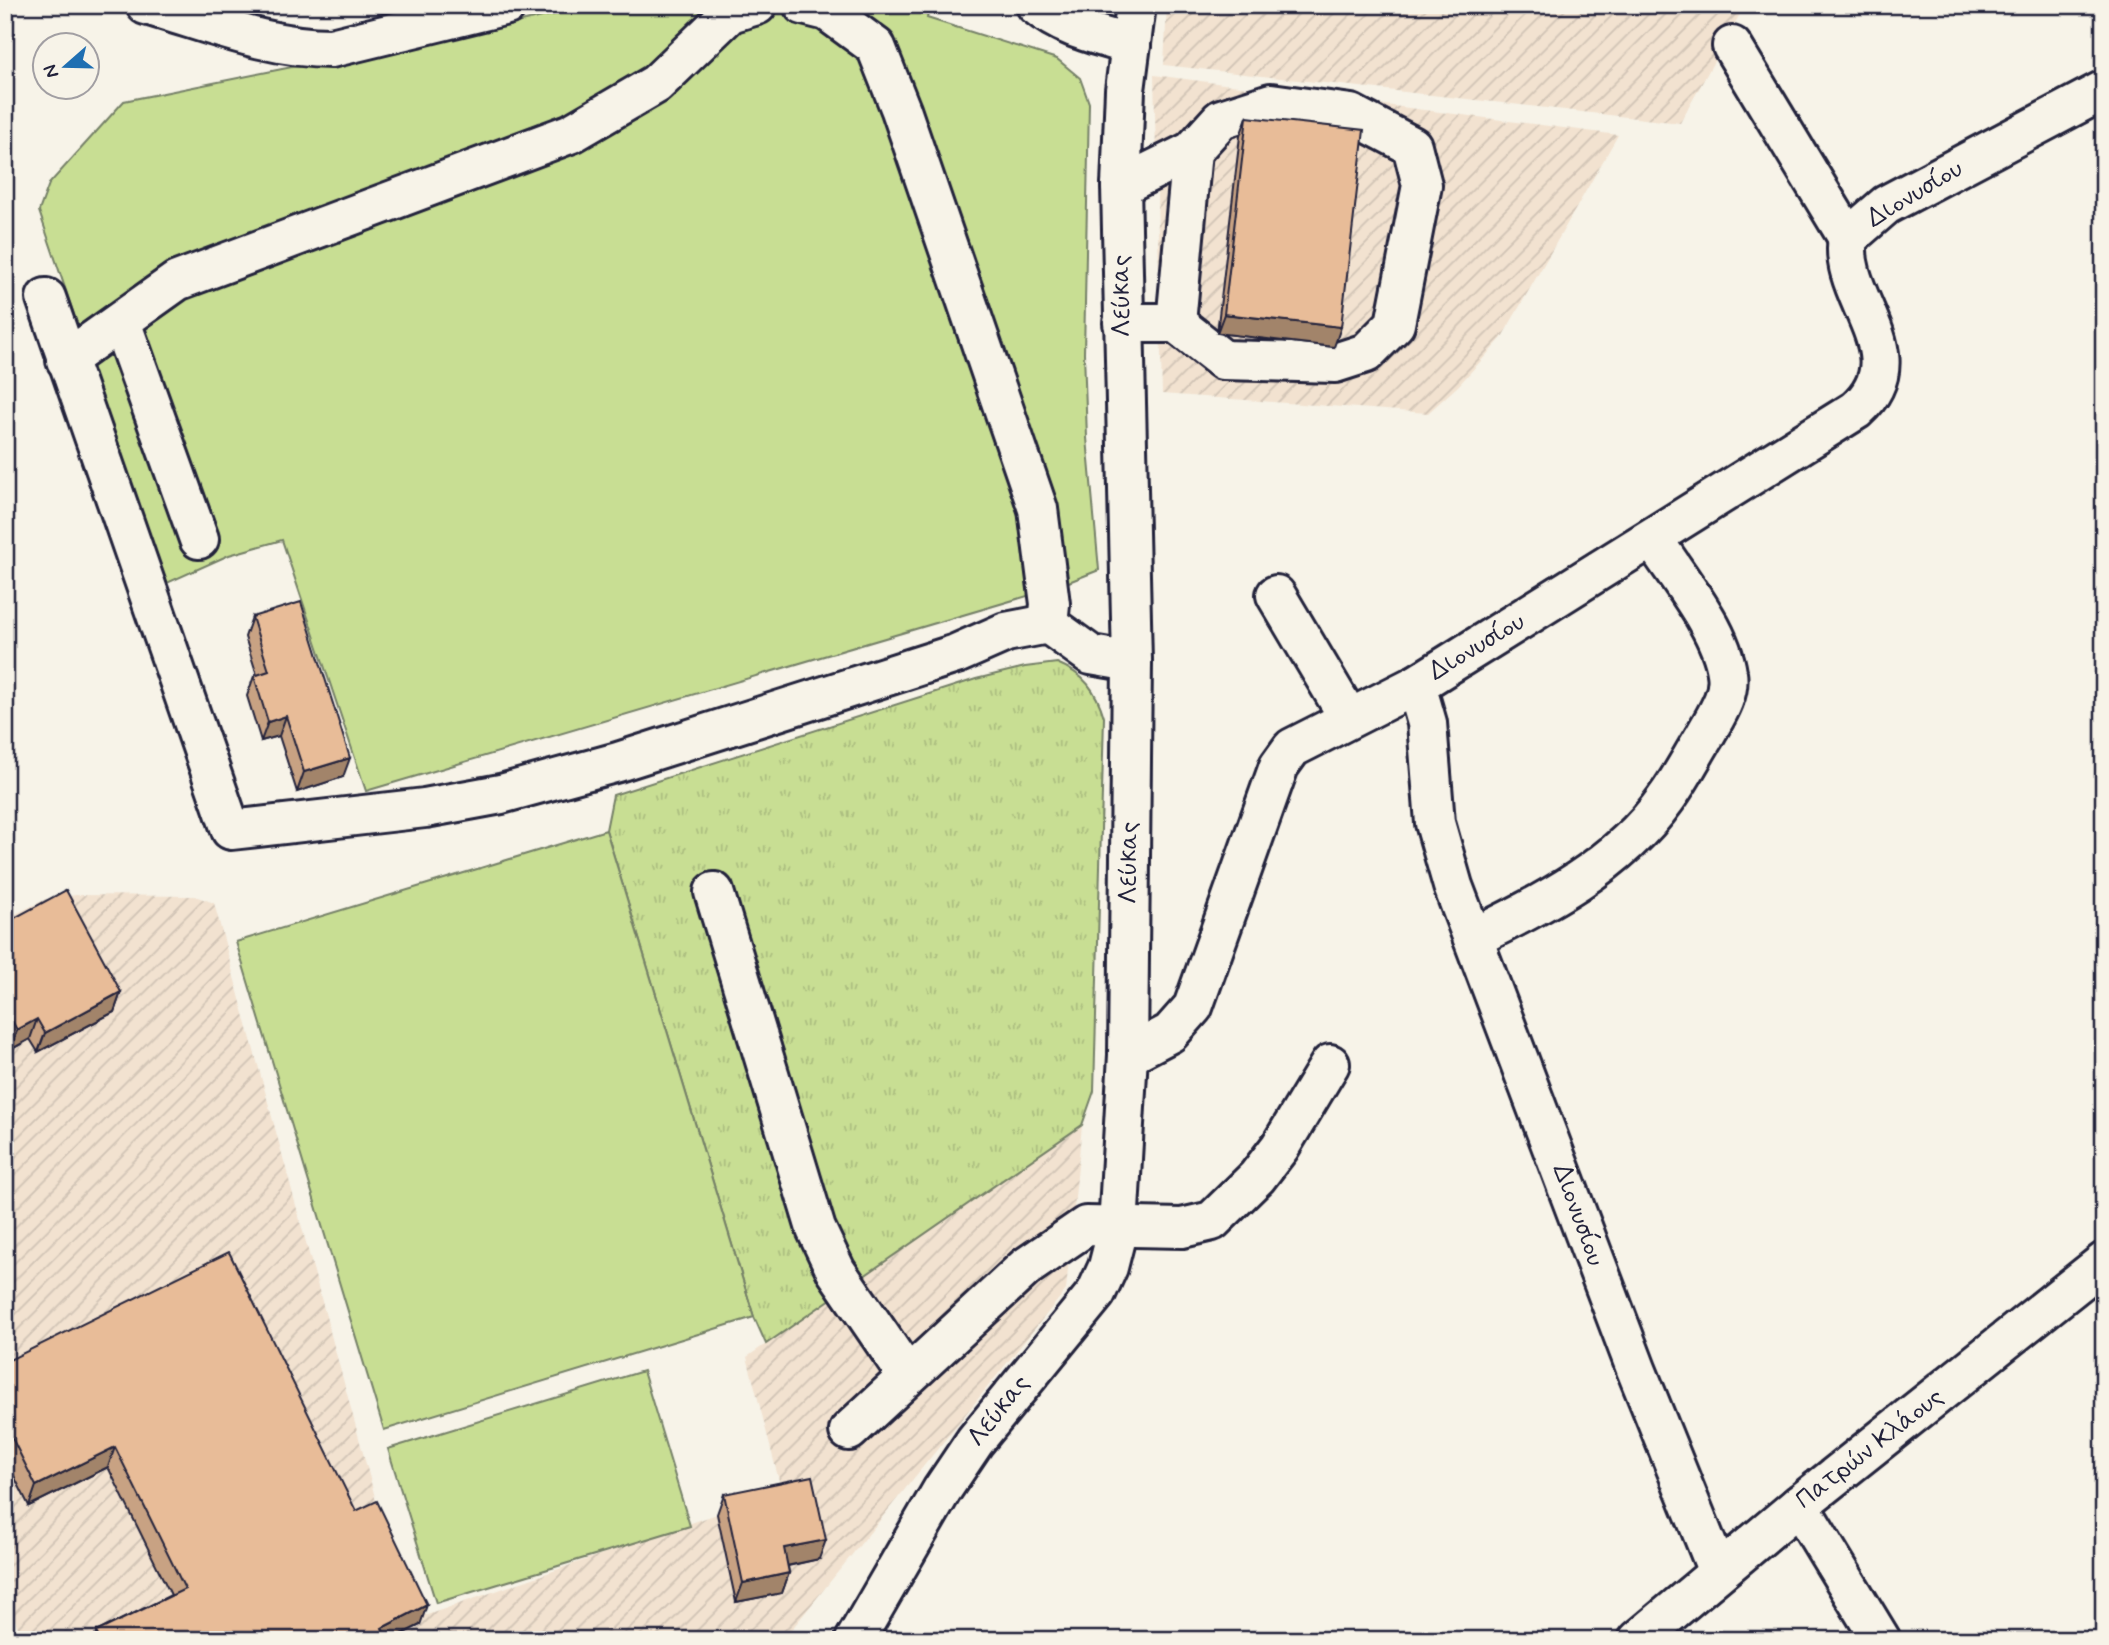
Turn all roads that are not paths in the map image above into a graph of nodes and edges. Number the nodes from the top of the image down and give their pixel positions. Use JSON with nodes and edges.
{"nodes":[{"id":1,"x":146,"y":5,"type":"edge"},
{"id":2,"x":507,"y":5,"type":"edge"},
{"id":3,"x":757,"y":5,"type":"edge"},
{"id":4,"x":803,"y":5,"type":"edge"},
{"id":5,"x":1036,"y":5,"type":"edge"},
{"id":6,"x":1136,"y":5,"type":"edge"},
{"id":7,"x":1131,"y":45,"type":"junction"},
{"id":8,"x":1732,"y":46,"type":"dead end"},
{"id":9,"x":2104,"y":90,"type":"edge"},
{"id":10,"x":1192,"y":151,"type":"junction"},
{"id":11,"x":1121,"y":186,"type":"junction"},
{"id":12,"x":1849,"y":238,"type":"junction"},
{"id":13,"x":46,"y":298,"type":"dead end"},
{"id":14,"x":121,"y":322,"type":"junction"},
{"id":15,"x":1123,"y":323,"type":"junction"},
{"id":16,"x":1175,"y":323,"type":"junction"},
{"id":17,"x":66,"y":360,"type":"junction"},
{"id":18,"x":199,"y":539,"type":"dead end"},
{"id":19,"x":1653,"y":539,"type":"junction"},
{"id":20,"x":1276,"y":595,"type":"dead end"},
{"id":21,"x":1048,"y":624,"type":"junction"},
{"id":22,"x":1132,"y":662,"type":"junction"},
{"id":23,"x":1416,"y":685,"type":"junction"},
{"id":24,"x":1349,"y":718,"type":"junction"},
{"id":25,"x":714,"y":892,"type":"dead end"},
{"id":26,"x":1473,"y":938,"type":"junction"},
{"id":27,"x":1128,"y":1055,"type":"junction"},
{"id":28,"x":1330,"y":1064,"type":"dead end"},
{"id":29,"x":1118,"y":1228,"type":"junction"},
{"id":30,"x":2104,"y":1262,"type":"edge"},
{"id":31,"x":907,"y":1375,"type":"junction"},
{"id":32,"x":849,"y":1431,"type":"dead end"},
{"id":33,"x":1799,"y":1506,"type":"junction"},
{"id":34,"x":1718,"y":1572,"type":"junction"},
{"id":35,"x":855,"y":1640,"type":"edge"},
{"id":36,"x":1638,"y":1640,"type":"edge"},
{"id":37,"x":1881,"y":1640,"type":"edge"}],
"edges":[{"from":1,"to":2,"type":"street"},
{"from":3,"to":14,"type":"street"},
{"from":4,"to":21,"type":"street"},
{"from":5,"to":7,"type":"street"},
{"from":6,"to":7,"type":"street","name":"Λεύκας"},
{"from":7,"to":11,"type":"street","name":"Λεύκας"},
{"from":8,"to":12,"type":"street"},
{"from":9,"to":12,"type":"street","name":"Διονυσίου"},
{"from":10,"to":11,"type":"street"},
{"from":10,"to":16,"type":"street"},
{"from":10,"to":16,"type":"street"},
{"from":11,"to":15,"type":"street","name":"Λεύκας"},
{"from":12,"to":19,"type":"street","name":"Διονυσίου"},
{"from":13,"to":17,"type":"street"},
{"from":14,"to":17,"type":"street"},
{"from":14,"to":18,"type":"street"},
{"from":15,"to":16,"type":"street"},
{"from":15,"to":22,"type":"street","name":"Λεύκας"},
{"from":17,"to":21,"type":"street"},
{"from":19,"to":23,"type":"street","name":"Διονυσίου"},
{"from":19,"to":26,"type":"street"},
{"from":20,"to":24,"type":"street"},
{"from":21,"to":22,"type":"street"},
{"from":22,"to":27,"type":"street","name":"Λεύκας"},
{"from":23,"to":24,"type":"street"},
{"from":23,"to":26,"type":"street","name":"Διονυσίου"},
{"from":24,"to":27,"type":"street"},
{"from":25,"to":31,"type":"street"},
{"from":26,"to":34,"type":"street","name":"Διονυσίου"},
{"from":27,"to":29,"type":"street","name":"Λεύκας"},
{"from":28,"to":29,"type":"street"},
{"from":29,"to":31,"type":"street"},
{"from":29,"to":35,"type":"street","name":"Λεύκας"},
{"from":30,"to":33,"type":"street","name":"Πατρών Κλάους"},
{"from":31,"to":32,"type":"street"},
{"from":33,"to":34,"type":"street","name":"Πατρών Κλάους"},
{"from":33,"to":37,"type":"street"},
{"from":34,"to":36,"type":"street","name":"Πατρών Κλάους"}]}
